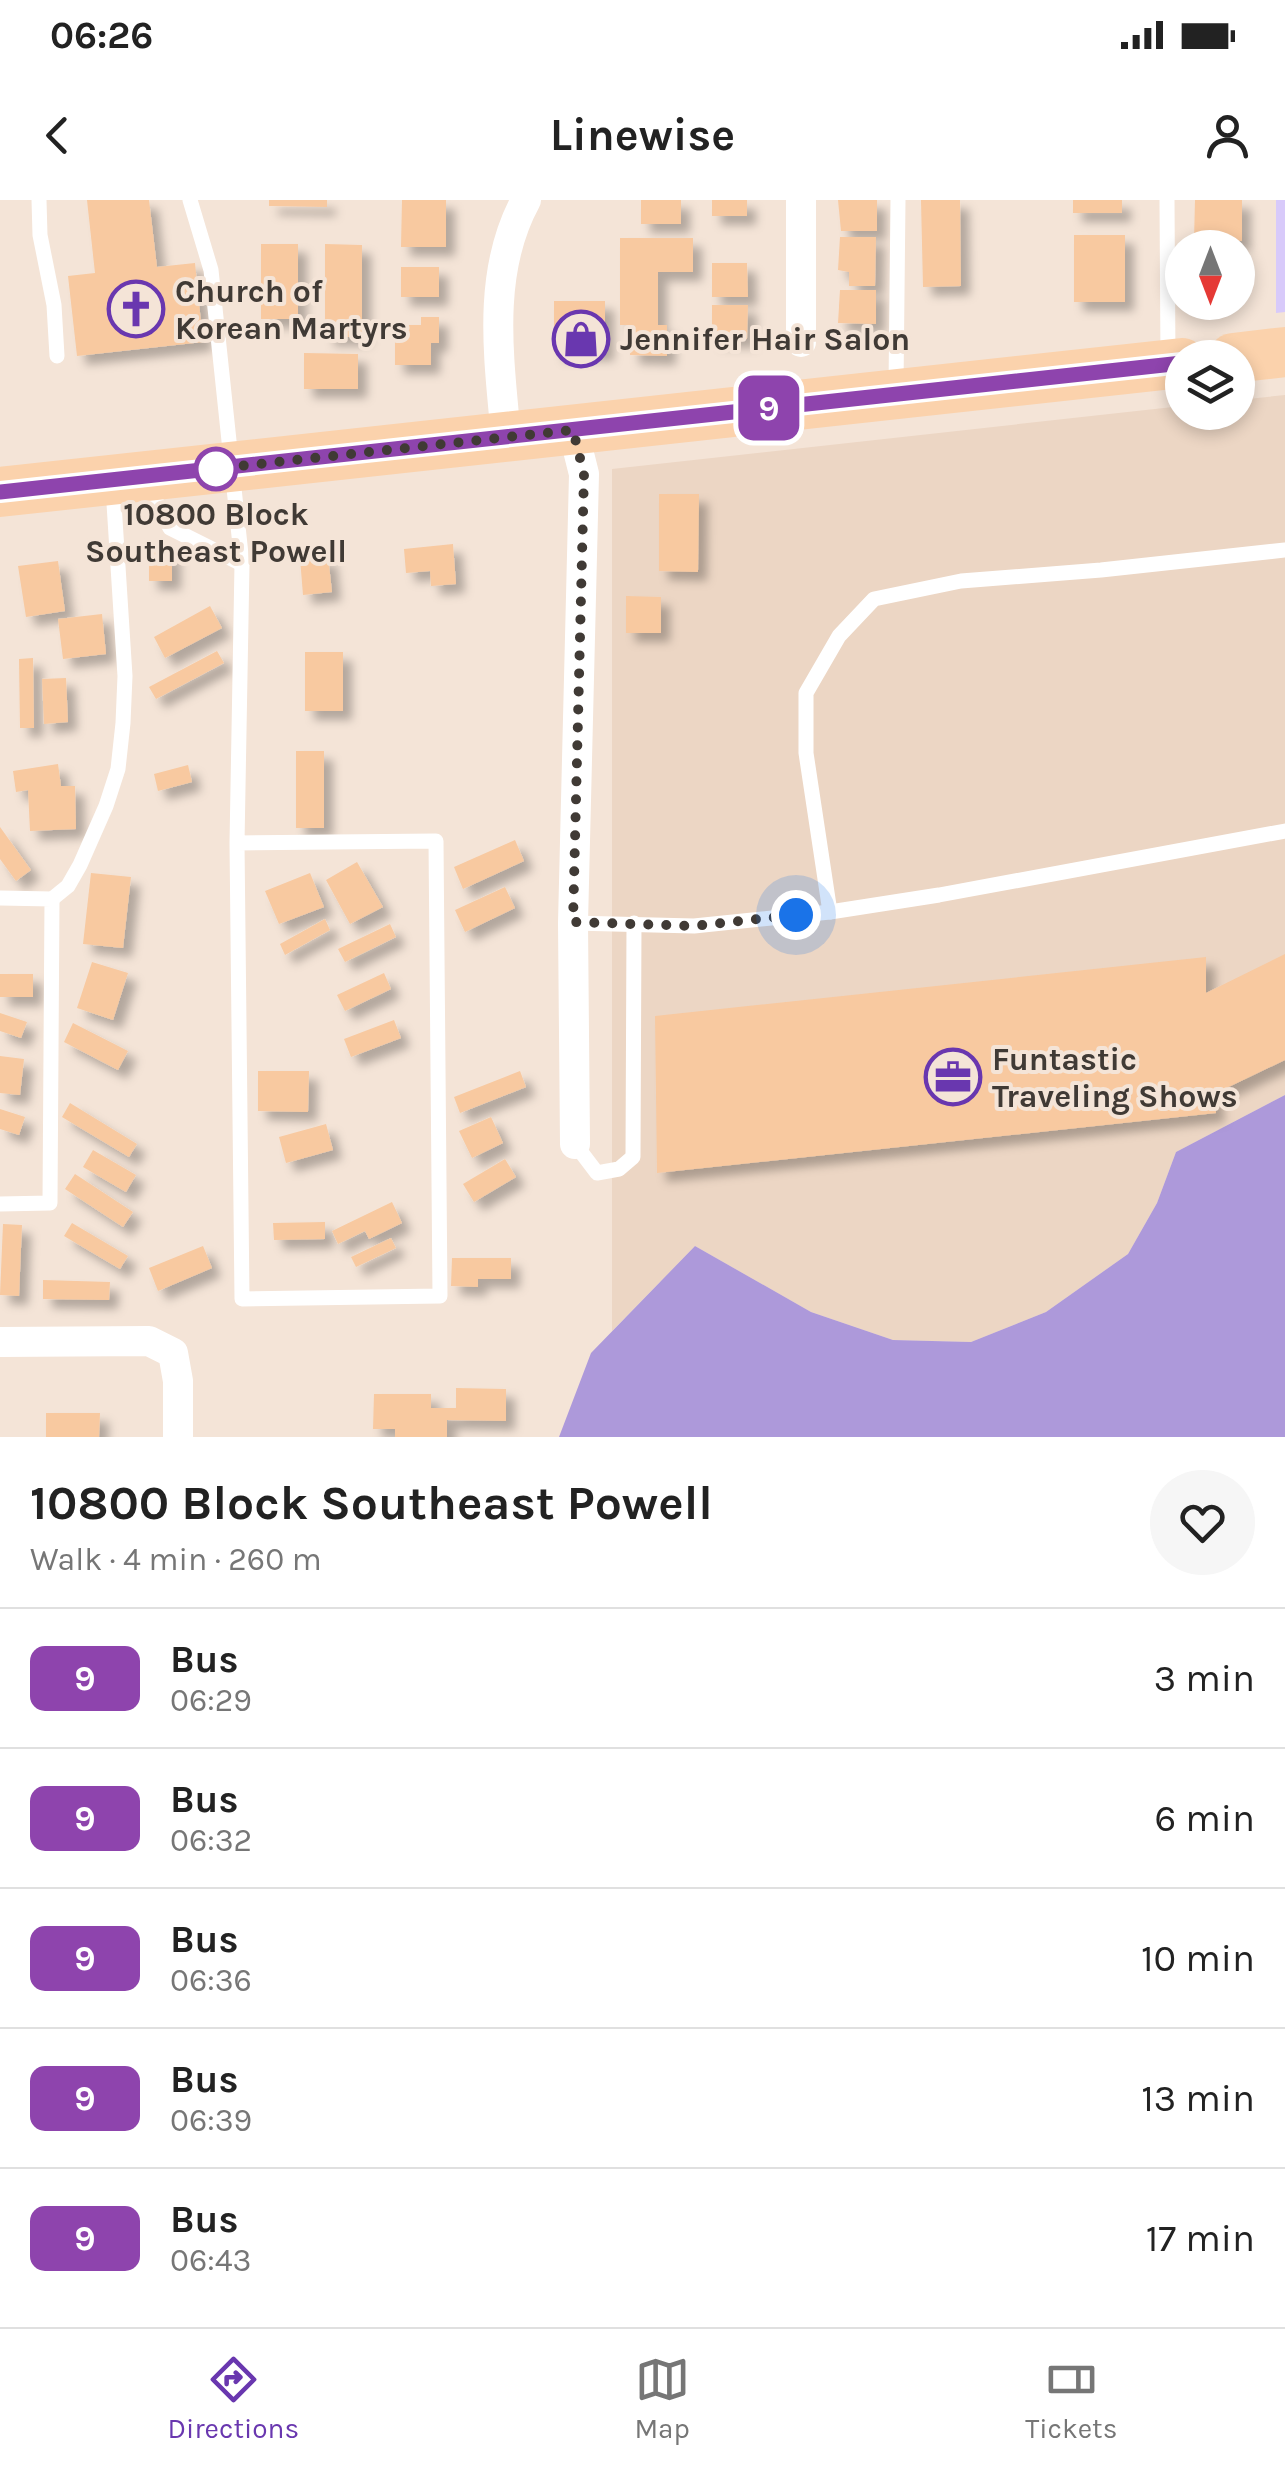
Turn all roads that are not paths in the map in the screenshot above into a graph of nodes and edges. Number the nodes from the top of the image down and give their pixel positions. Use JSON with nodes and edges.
{"nodes":[{"id":1,"x":40,"y":200,"type":"edge"},
{"id":2,"x":190,"y":200,"type":"edge"},
{"id":3,"x":526,"y":200,"type":"edge"},
{"id":4,"x":801,"y":200,"type":"edge"},
{"id":5,"x":898,"y":200,"type":"edge"},
{"id":6,"x":1167,"y":200,"type":"edge"},
{"id":7,"x":1174,"y":340,"type":"edge"},
{"id":8,"x":801,"y":342,"type":"dead end"},
{"id":9,"x":1285,"y":352,"type":"edge"},
{"id":10,"x":1255,"y":355,"type":"edge"},
{"id":11,"x":57,"y":356,"type":"dead end"},
{"id":12,"x":1165,"y":365,"type":"edge"},
{"id":13,"x":896,"y":394,"type":"junction"},
{"id":14,"x":573,"y":430,"type":"junction"},
{"id":15,"x":506,"y":437,"type":"junction"},
{"id":16,"x":233,"y":467,"type":"junction"},
{"id":17,"x":127,"y":477,"type":"junction"},
{"id":18,"x":0,"y":492,"type":"edge"},
{"id":19,"x":1285,"y":550,"type":"edge"},
{"id":20,"x":242,"y":564,"type":"junction"},
{"id":21,"x":1285,"y":830,"type":"edge"},
{"id":22,"x":237,"y":842,"type":"junction"},
{"id":23,"x":0,"y":898,"type":"edge"},
{"id":24,"x":52,"y":899,"type":"junction"},
{"id":25,"x":830,"y":912,"type":"junction"},
{"id":26,"x":573,"y":922,"type":"junction"},
{"id":27,"x":634,"y":923,"type":"junction"},
{"id":28,"x":575,"y":1144,"type":"joint"},
{"id":29,"x":0,"y":1204,"type":"edge"},
{"id":30,"x":0,"y":1342,"type":"edge"},
{"id":31,"x":178,"y":1437,"type":"edge"}],
"edges":[{"from":1,"to":11,"type":"lane"},
{"from":2,"to":16,"type":"lane"},
{"from":3,"to":15,"type":"street"},
{"from":4,"to":8,"type":"street"},
{"from":5,"to":13,"type":"lane"},
{"from":6,"to":7,"type":"lane"},
{"from":9,"to":10,"type":"main road"},
{"from":12,"to":13,"type":"main road"},
{"from":13,"to":14,"type":"main road"},
{"from":14,"to":15,"type":"main road"},
{"from":14,"to":26,"type":"street"},
{"from":15,"to":16,"type":"main road"},
{"from":16,"to":17,"type":"main road"},
{"from":16,"to":20,"type":"lane"},
{"from":17,"to":18,"type":"main road"},
{"from":17,"to":20,"type":"lane"},
{"from":17,"to":24,"type":"lane"},
{"from":19,"to":25,"type":"lane"},
{"from":20,"to":22,"type":"lane"},
{"from":21,"to":25,"type":"lane"},
{"from":22,"to":22,"type":"lane"},
{"from":23,"to":24,"type":"lane"},
{"from":24,"to":29,"type":"lane"},
{"from":25,"to":27,"type":"lane"},
{"from":26,"to":27,"type":"lane"},
{"from":26,"to":28,"type":"street"},
{"from":27,"to":28,"type":"lane"},
{"from":30,"to":31,"type":"street"}]}
